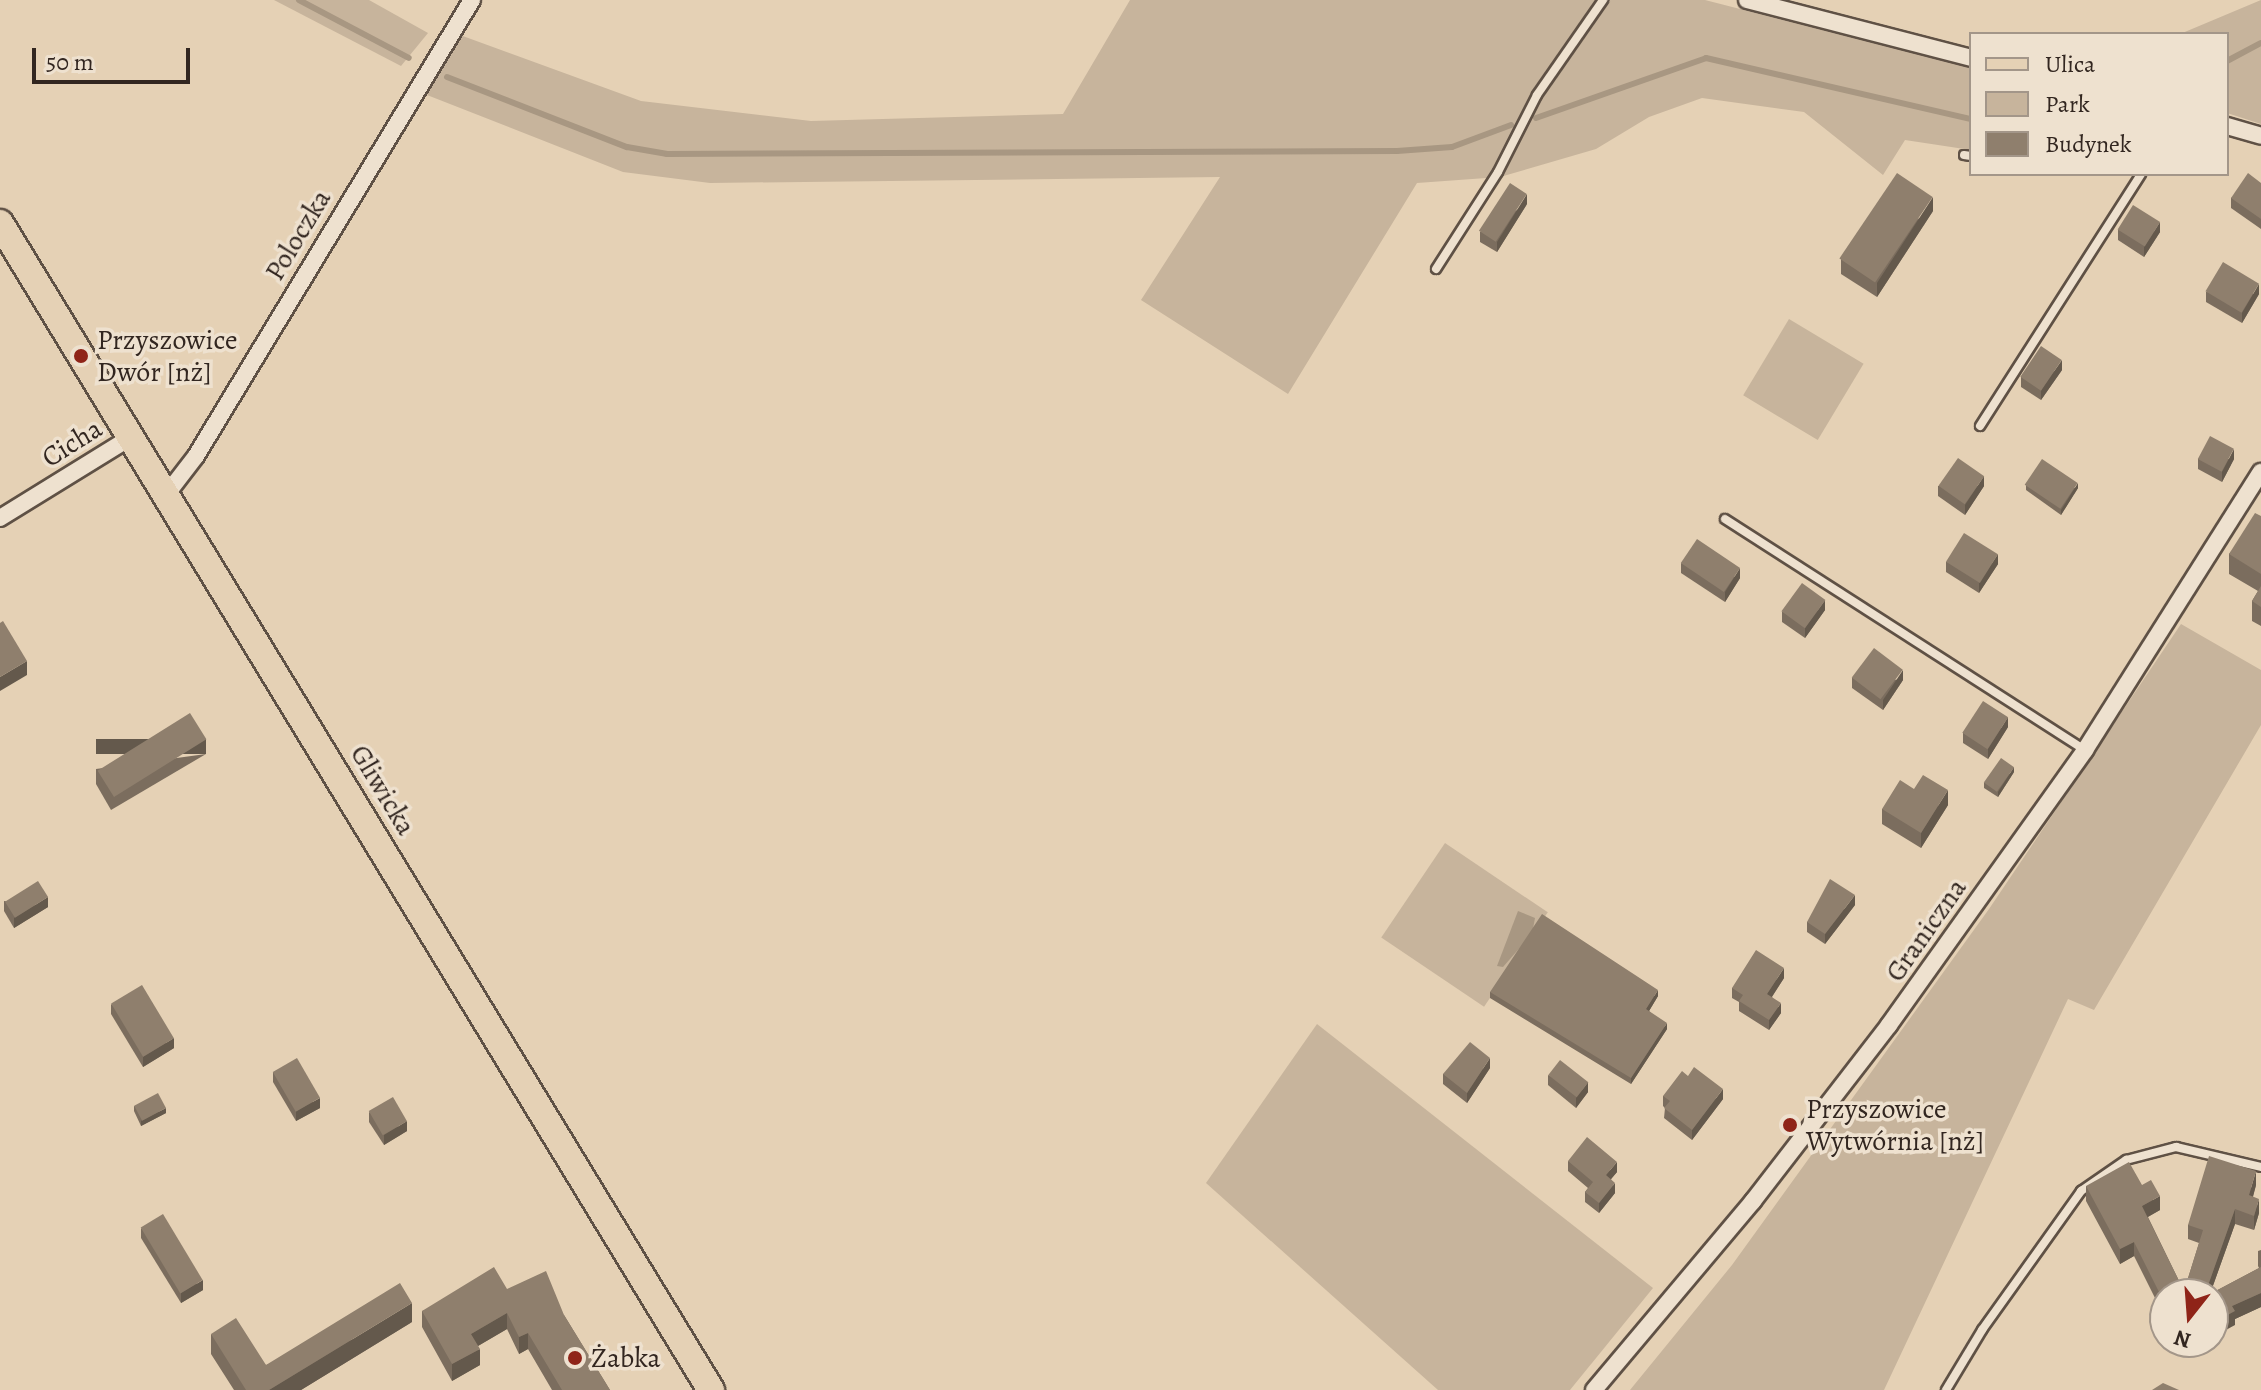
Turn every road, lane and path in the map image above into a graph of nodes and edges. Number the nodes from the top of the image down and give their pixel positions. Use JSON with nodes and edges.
{"nodes":[{"id":1,"x":472,"y":0,"type":"edge"},
{"id":2,"x":1603,"y":0,"type":"edge"},
{"id":3,"x":1747,"y":0,"type":"edge"},
{"id":4,"x":1969,"y":57,"type":"edge"},
{"id":5,"x":2229,"y":127,"type":"edge"},
{"id":6,"x":2261,"y":136,"type":"edge"},
{"id":7,"x":2140,"y":176,"type":"edge"},
{"id":8,"x":0,"y":223,"type":"edge"},
{"id":9,"x":1436,"y":269,"type":"dead end"},
{"id":10,"x":1980,"y":426,"type":"dead end"},
{"id":11,"x":131,"y":437,"type":"junction"},
{"id":12,"x":2261,"y":472,"type":"edge"},
{"id":13,"x":166,"y":495,"type":"junction"},
{"id":14,"x":0,"y":518,"type":"edge"},
{"id":15,"x":1725,"y":519,"type":"dead end"},
{"id":16,"x":2085,"y":750,"type":"junction"},
{"id":17,"x":2261,"y":1167,"type":"edge"},
{"id":18,"x":711,"y":1390,"type":"edge"},
{"id":19,"x":1594,"y":1390,"type":"edge"},
{"id":20,"x":1946,"y":1390,"type":"edge"}],
"edges":[{"from":1,"to":13,"type":"street","name":"Poloczka"},
{"from":2,"to":9,"type":"lane"},
{"from":3,"to":4,"type":"street"},
{"from":5,"to":6,"type":"street"},
{"from":7,"to":10,"type":"lane"},
{"from":8,"to":11,"type":"main road","name":"Gliwicka"},
{"from":11,"to":13,"type":"main road","name":"Gliwicka"},
{"from":11,"to":14,"type":"street","name":"Cicha"},
{"from":12,"to":16,"type":"street","name":"Graniczna"},
{"from":13,"to":18,"type":"main road","name":"Gliwicka"},
{"from":15,"to":16,"type":"lane"},
{"from":16,"to":19,"type":"street","name":"Graniczna"},
{"from":17,"to":20,"type":"lane"}]}
